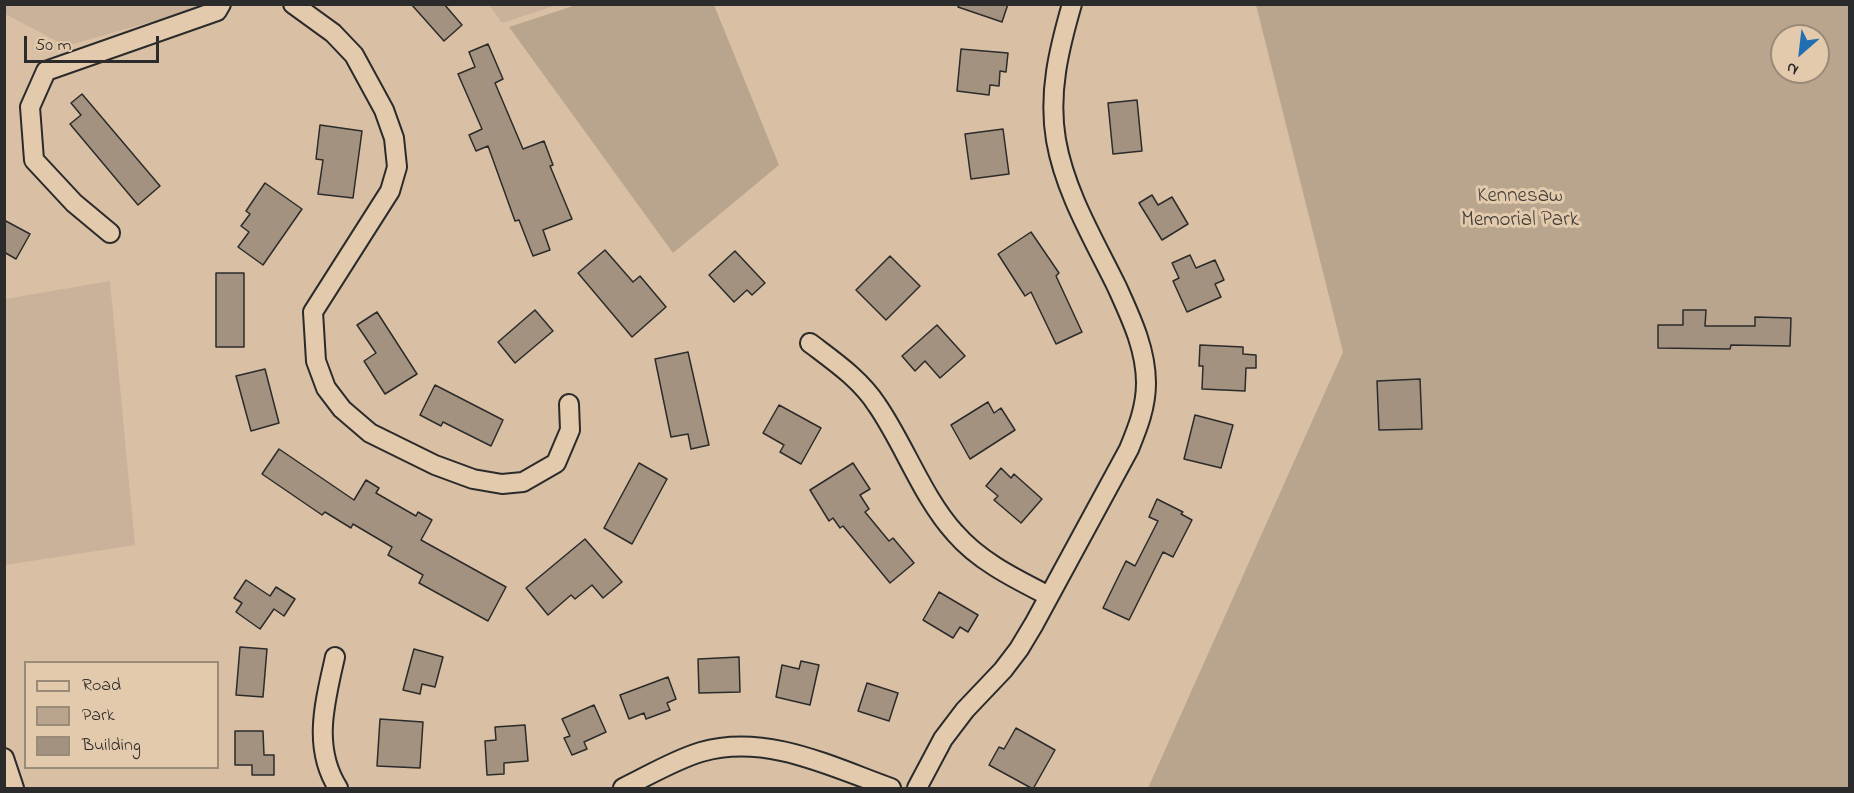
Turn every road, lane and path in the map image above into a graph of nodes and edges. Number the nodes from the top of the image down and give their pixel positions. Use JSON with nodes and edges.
{"nodes":[{"id":1,"x":221,"y":4,"type":"edge"},
{"id":2,"x":293,"y":4,"type":"edge"},
{"id":3,"x":1072,"y":4,"type":"edge"},
{"id":4,"x":110,"y":233,"type":"dead end"},
{"id":5,"x":810,"y":343,"type":"dead end"},
{"id":6,"x":569,"y":404,"type":"dead end"},
{"id":7,"x":1049,"y":596,"type":"junction"},
{"id":8,"x":334,"y":657,"type":"dead end"},
{"id":9,"x":4,"y":758,"type":"edge"},
{"id":10,"x":14,"y":789,"type":"edge"},
{"id":11,"x":338,"y":789,"type":"edge"},
{"id":12,"x":623,"y":789,"type":"edge"},
{"id":13,"x":891,"y":789,"type":"edge"},
{"id":14,"x":917,"y":789,"type":"edge"}],
"edges":[{"from":1,"to":4,"type":"street"},
{"from":2,"to":6,"type":"street"},
{"from":3,"to":7,"type":"street"},
{"from":5,"to":7,"type":"street"},
{"from":7,"to":14,"type":"street"},
{"from":8,"to":11,"type":"street"},
{"from":9,"to":10,"type":"street"},
{"from":12,"to":13,"type":"street"}]}
